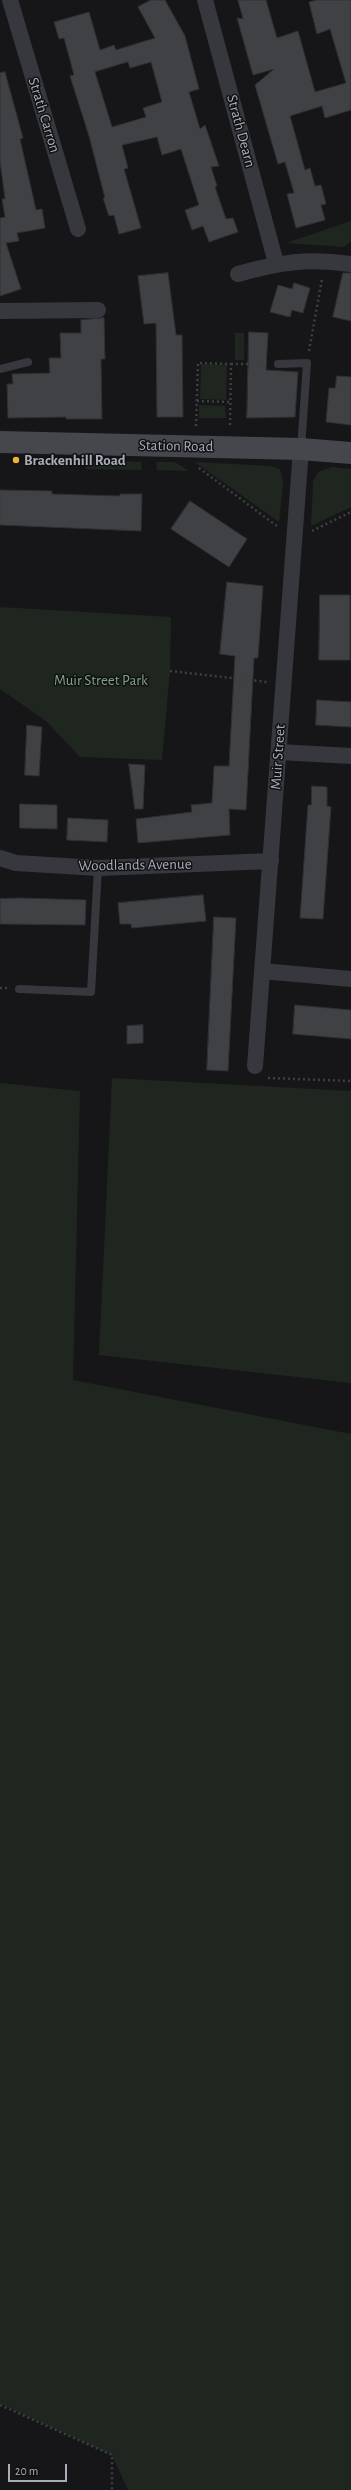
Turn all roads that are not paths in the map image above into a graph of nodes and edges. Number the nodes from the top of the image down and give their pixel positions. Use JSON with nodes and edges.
{"nodes":[{"id":1,"x":9,"y":0,"type":"edge"},
{"id":2,"x":205,"y":0,"type":"edge"},
{"id":3,"x":0,"y":2,"type":"edge"},
{"id":4,"x":78,"y":229,"type":"dead end"},
{"id":5,"x":276,"y":263,"type":"junction"},
{"id":6,"x":351,"y":264,"type":"edge"},
{"id":7,"x":238,"y":274,"type":"dead end"},
{"id":8,"x":98,"y":310,"type":"dead end"},
{"id":9,"x":0,"y":311,"type":"edge"},
{"id":10,"x":28,"y":362,"type":"dead end"},
{"id":11,"x":278,"y":364,"type":"road end"},
{"id":12,"x":0,"y":369,"type":"edge"},
{"id":13,"x":0,"y":442,"type":"edge"},
{"id":14,"x":301,"y":449,"type":"junction"},
{"id":15,"x":351,"y":453,"type":"edge"},
{"id":16,"x":279,"y":752,"type":"junction"},
{"id":17,"x":351,"y":756,"type":"edge"},
{"id":18,"x":0,"y":858,"type":"edge"},
{"id":19,"x":270,"y":861,"type":"junction"},
{"id":20,"x":98,"y":868,"type":"junction"},
{"id":21,"x":262,"y":971,"type":"junction"},
{"id":22,"x":351,"y":979,"type":"edge"},
{"id":23,"x":19,"y":989,"type":"dead end"},
{"id":24,"x":255,"y":1066,"type":"road end"}],
"edges":[{"from":1,"to":3,"type":"street"},
{"from":1,"to":4,"type":"street","name":"Strath Carron"},
{"from":2,"to":5,"type":"street","name":"Strath Dearn"},
{"from":5,"to":6,"type":"street"},
{"from":5,"to":7,"type":"street"},
{"from":8,"to":9,"type":"street"},
{"from":10,"to":12,"type":"lane"},
{"from":11,"to":14,"type":"lane"},
{"from":13,"to":14,"type":"main road","name":"Station Road"},
{"from":14,"to":15,"type":"main road","name":"Station Road"},
{"from":14,"to":16,"type":"street","name":"Muir Street"},
{"from":16,"to":17,"type":"street"},
{"from":16,"to":19,"type":"street","name":"Muir Street"},
{"from":18,"to":20,"type":"street","name":"Woodlands Avenue"},
{"from":19,"to":20,"type":"street","name":"Woodlands Avenue"},
{"from":19,"to":21,"type":"street","name":"Muir Street"},
{"from":20,"to":23,"type":"lane"},
{"from":21,"to":22,"type":"street"},
{"from":21,"to":24,"type":"street","name":"Muir Street"}]}
